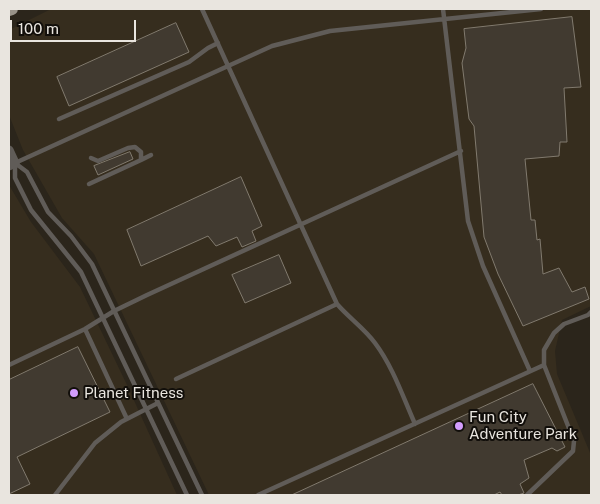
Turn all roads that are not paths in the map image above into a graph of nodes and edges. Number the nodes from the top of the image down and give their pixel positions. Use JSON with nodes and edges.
{"nodes":[{"id":1,"x":12,"y":9,"type":"edge"},
{"id":2,"x":202,"y":9,"type":"edge"},
{"id":3,"x":444,"y":9,"type":"edge"},
{"id":4,"x":541,"y":9,"type":"edge"},
{"id":5,"x":9,"y":10,"type":"edge"},
{"id":6,"x":444,"y":20,"type":"junction"},
{"id":7,"x":218,"y":43,"type":"junction"},
{"id":8,"x":228,"y":66,"type":"junction"},
{"id":9,"x":59,"y":120,"type":"dead end"},
{"id":10,"x":9,"y":150,"type":"edge"},
{"id":11,"x":461,"y":150,"type":"junction"},
{"id":12,"x":152,"y":155,"type":"dead end"},
{"id":13,"x":90,"y":158,"type":"dead end"},
{"id":14,"x":141,"y":160,"type":"junction"},
{"id":15,"x":12,"y":164,"type":"edge"},
{"id":16,"x":89,"y":184,"type":"dead end"},
{"id":17,"x":300,"y":225,"type":"junction"},
{"id":18,"x":337,"y":304,"type":"junction"},
{"id":19,"x":114,"y":311,"type":"junction"},
{"id":20,"x":591,"y":312,"type":"edge"},
{"id":21,"x":104,"y":318,"type":"junction"},
{"id":22,"x":85,"y":329,"type":"junction"},
{"id":23,"x":9,"y":365,"type":"edge"},
{"id":24,"x":544,"y":365,"type":"junction"},
{"id":25,"x":530,"y":371,"type":"junction"},
{"id":26,"x":176,"y":379,"type":"dead end"},
{"id":27,"x":158,"y":403,"type":"junction"},
{"id":28,"x":146,"y":409,"type":"junction"},
{"id":29,"x":127,"y":419,"type":"junction"},
{"id":30,"x":415,"y":424,"type":"junction"},
{"id":31,"x":55,"y":495,"type":"edge"},
{"id":32,"x":187,"y":495,"type":"edge"},
{"id":33,"x":202,"y":495,"type":"edge"},
{"id":34,"x":258,"y":495,"type":"edge"},
{"id":35,"x":527,"y":495,"type":"edge"}],
"edges":[{"from":1,"to":5,"type":"main road"},
{"from":2,"to":7,"type":"lane"},
{"from":3,"to":6,"type":"lane"},
{"from":4,"to":6,"type":"lane"},
{"from":6,"to":8,"type":"lane"},
{"from":6,"to":11,"type":"lane"},
{"from":7,"to":8,"type":"lane"},
{"from":7,"to":9,"type":"lane"},
{"from":8,"to":15,"type":"lane"},
{"from":8,"to":17,"type":"lane"},
{"from":10,"to":15,"type":"street"},
{"from":11,"to":17,"type":"lane"},
{"from":11,"to":25,"type":"lane"},
{"from":12,"to":14,"type":"lane"},
{"from":13,"to":14,"type":"lane"},
{"from":14,"to":16,"type":"lane"},
{"from":15,"to":19,"type":"lane"},
{"from":15,"to":21,"type":"lane"},
{"from":17,"to":18,"type":"lane"},
{"from":17,"to":19,"type":"lane"},
{"from":18,"to":26,"type":"lane"},
{"from":18,"to":30,"type":"lane"},
{"from":19,"to":21,"type":"lane"},
{"from":19,"to":27,"type":"lane"},
{"from":20,"to":24,"type":"lane"},
{"from":21,"to":22,"type":"lane"},
{"from":21,"to":28,"type":"lane"},
{"from":22,"to":23,"type":"lane"},
{"from":22,"to":29,"type":"lane"},
{"from":24,"to":25,"type":"lane"},
{"from":24,"to":35,"type":"lane"},
{"from":25,"to":30,"type":"lane"},
{"from":27,"to":28,"type":"lane"},
{"from":27,"to":33,"type":"lane"},
{"from":28,"to":29,"type":"lane"},
{"from":28,"to":32,"type":"lane"},
{"from":29,"to":31,"type":"lane"},
{"from":30,"to":34,"type":"lane"}]}
